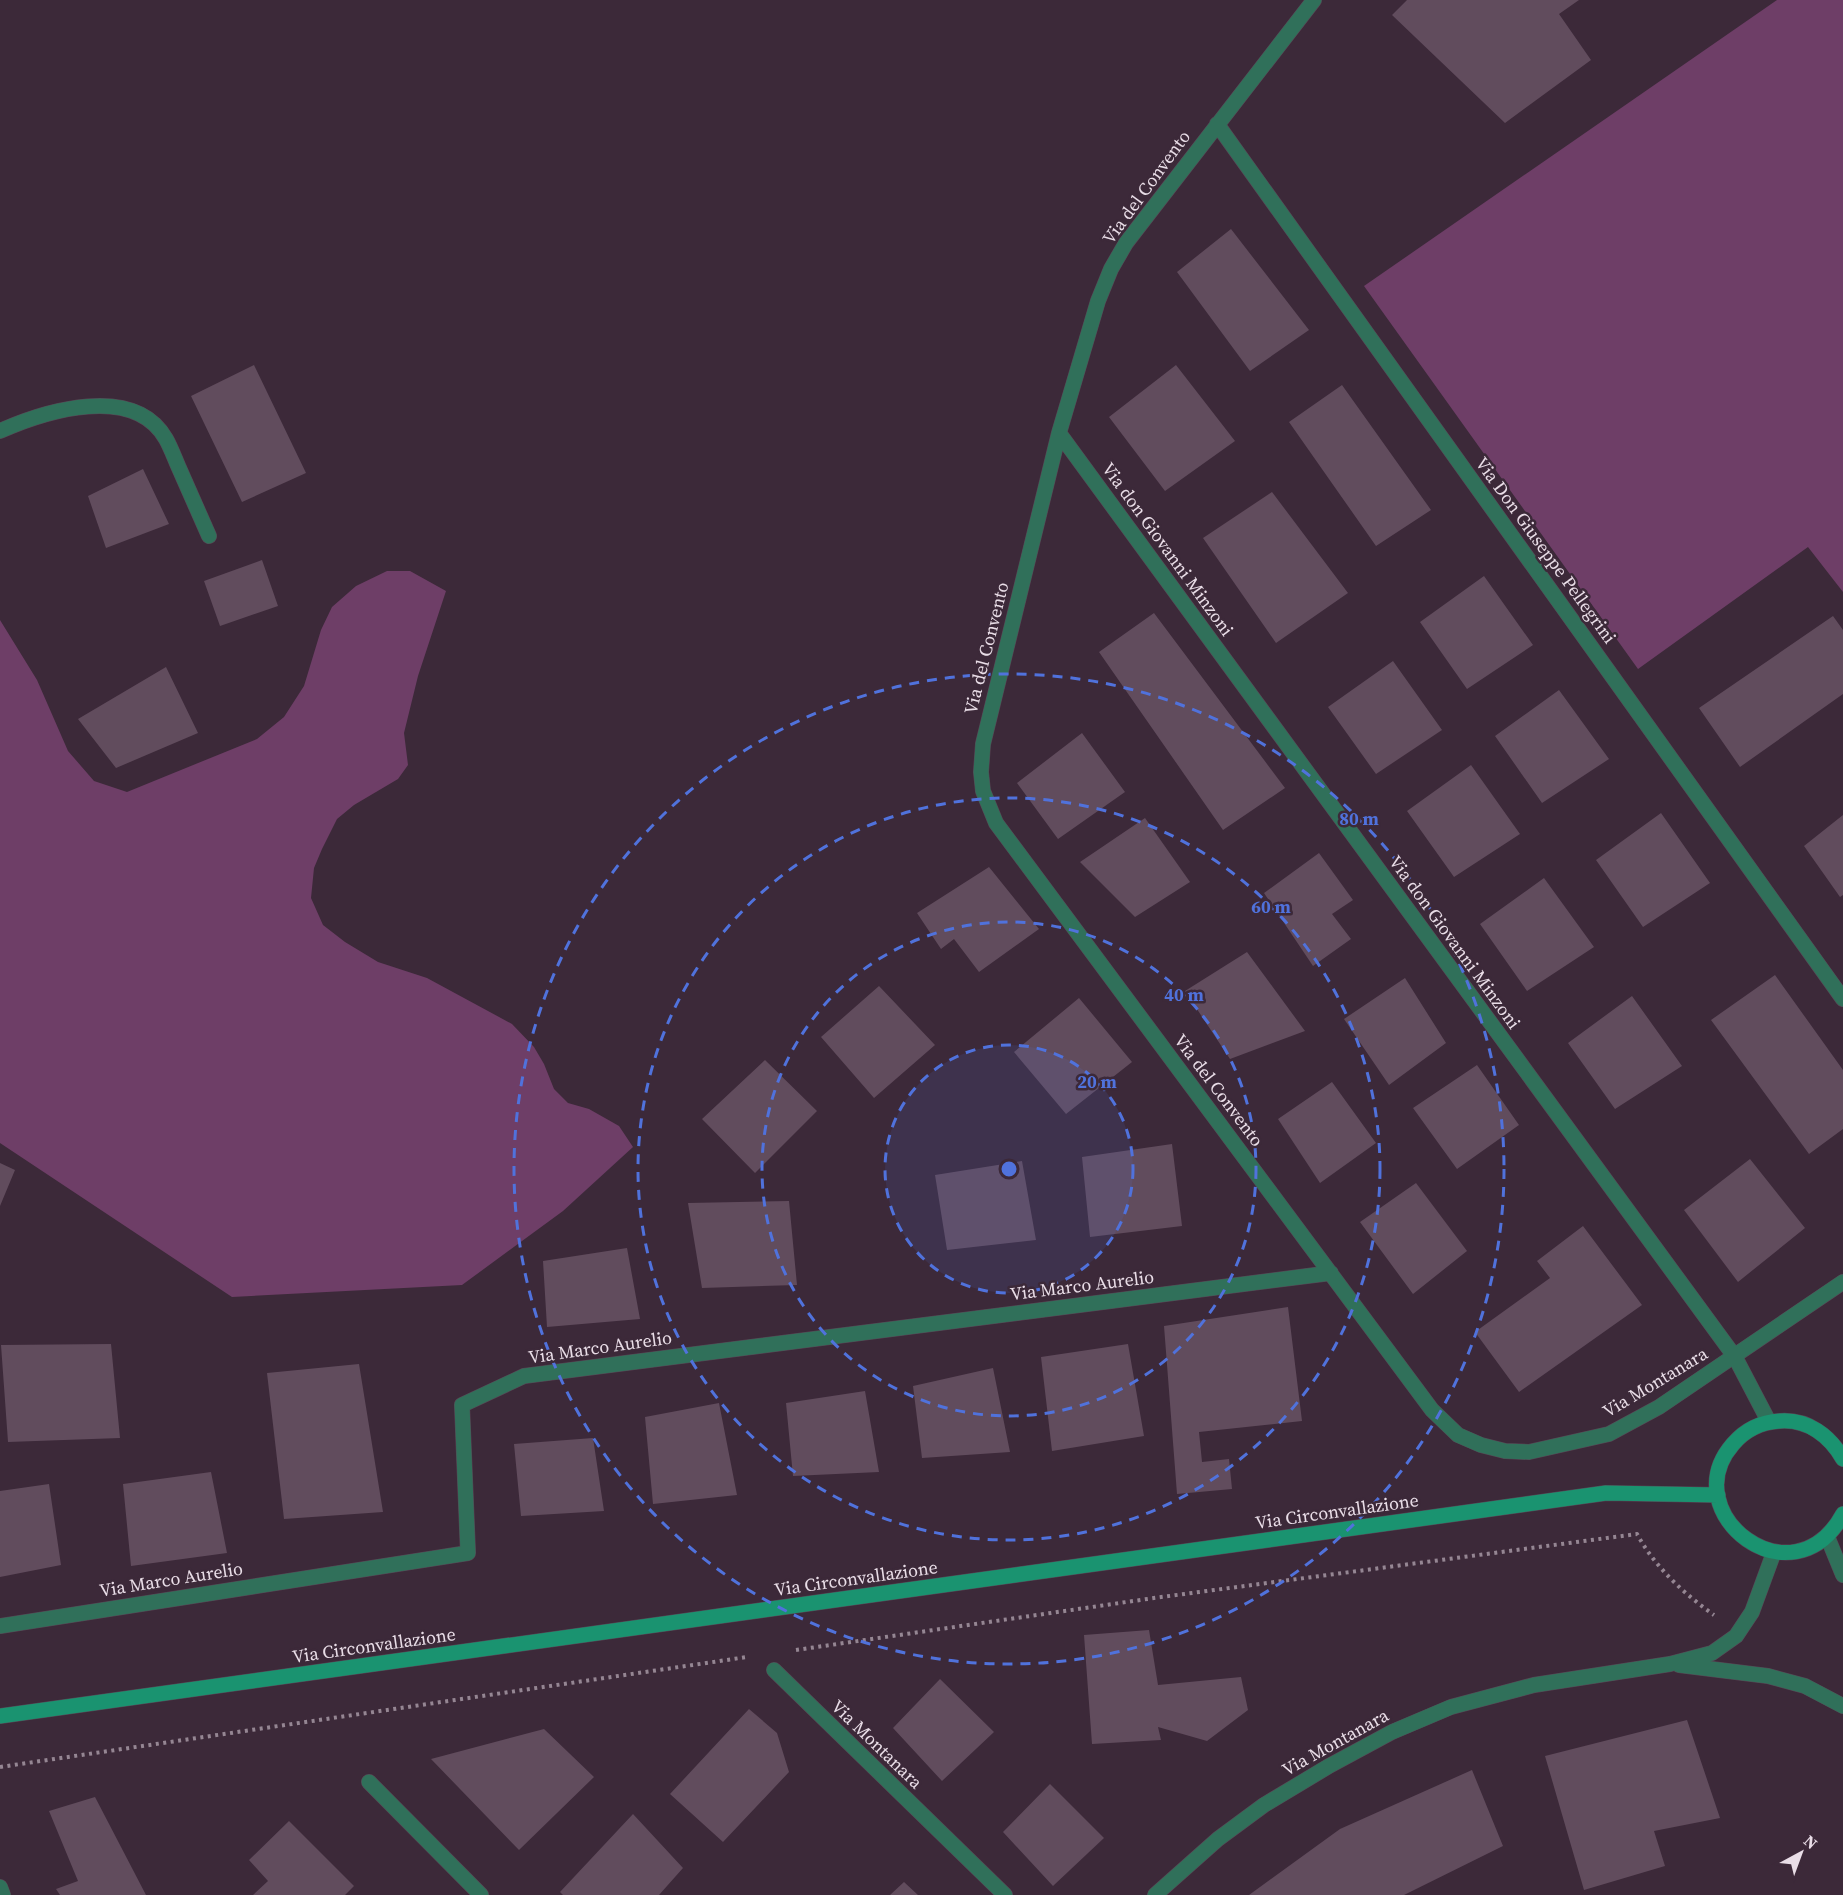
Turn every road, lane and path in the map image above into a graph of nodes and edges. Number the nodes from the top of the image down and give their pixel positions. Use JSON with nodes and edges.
{"nodes":[{"id":1,"x":1314,"y":0,"type":"edge"},
{"id":2,"x":1217,"y":124,"type":"junction"},
{"id":3,"x":0,"y":431,"type":"edge"},
{"id":4,"x":1059,"y":433,"type":"junction"},
{"id":5,"x":209,"y":536,"type":"dead end"},
{"id":6,"x":1843,"y":999,"type":"edge"},
{"id":7,"x":1331,"y":1273,"type":"junction"},
{"id":8,"x":1843,"y":1282,"type":"edge"},
{"id":9,"x":1735,"y":1357,"type":"junction"},
{"id":10,"x":1769,"y":1422,"type":"junction"},
{"id":11,"x":1841,"y":1448,"type":"edge"},
{"id":12,"x":1718,"y":1495,"type":"junction"},
{"id":13,"x":1843,"y":1514,"type":"edge"},
{"id":14,"x":1827,"y":1536,"type":"junction"},
{"id":15,"x":1774,"y":1552,"type":"junction"},
{"id":16,"x":1843,"y":1575,"type":"edge"},
{"id":17,"x":1722,"y":1620,"type":"dead end"},
{"id":18,"x":0,"y":1626,"type":"edge"},
{"id":19,"x":789,"y":1651,"type":"dead end"},
{"id":20,"x":754,"y":1656,"type":"dead end"},
{"id":21,"x":1670,"y":1664,"type":"junction"},
{"id":22,"x":774,"y":1670,"type":"dead end"},
{"id":23,"x":1843,"y":1706,"type":"edge"},
{"id":24,"x":0,"y":1716,"type":"edge"},
{"id":25,"x":0,"y":1767,"type":"edge"},
{"id":26,"x":369,"y":1782,"type":"dead end"},
{"id":27,"x":0,"y":1887,"type":"edge"},
{"id":28,"x":3,"y":1895,"type":"edge"},
{"id":29,"x":481,"y":1895,"type":"edge"},
{"id":30,"x":1005,"y":1895,"type":"edge"},
{"id":31,"x":1155,"y":1895,"type":"edge"}],
"edges":[{"from":1,"to":2,"type":"street","name":"Via del Convento"},
{"from":2,"to":4,"type":"street","name":"Via del Convento"},
{"from":2,"to":6,"type":"street","name":"Via Don Giuseppe Pellegrini"},
{"from":3,"to":5,"type":"street"},
{"from":4,"to":7,"type":"street","name":"Via del Convento"},
{"from":4,"to":9,"type":"street","name":"Via don Giovanni Minzoni"},
{"from":7,"to":9,"type":"street","name":"Via Montanara"},
{"from":7,"to":18,"type":"street","name":"Via Marco Aurelio"},
{"from":8,"to":9,"type":"street","name":"Via Montanara"},
{"from":9,"to":10,"type":"street","name":"Via don Giovanni Minzoni"},
{"from":10,"to":11,"type":"main road"},
{"from":10,"to":12,"type":"main road"},
{"from":12,"to":15,"type":"main road"},
{"from":12,"to":24,"type":"main road","name":"Via Circonvallazione"},
{"from":13,"to":14,"type":"main road"},
{"from":14,"to":15,"type":"main road"},
{"from":14,"to":16,"type":"street"},
{"from":15,"to":21,"type":"street","name":"Via Montanara"},
{"from":17,"to":19,"type":"path"},
{"from":20,"to":25,"type":"path"},
{"from":21,"to":23,"type":"street","name":"Via Montanara"},
{"from":21,"to":31,"type":"street","name":"Via Montanara"},
{"from":22,"to":30,"type":"street","name":"Via Montanara"},
{"from":26,"to":29,"type":"street"},
{"from":27,"to":28,"type":"street"}]}
